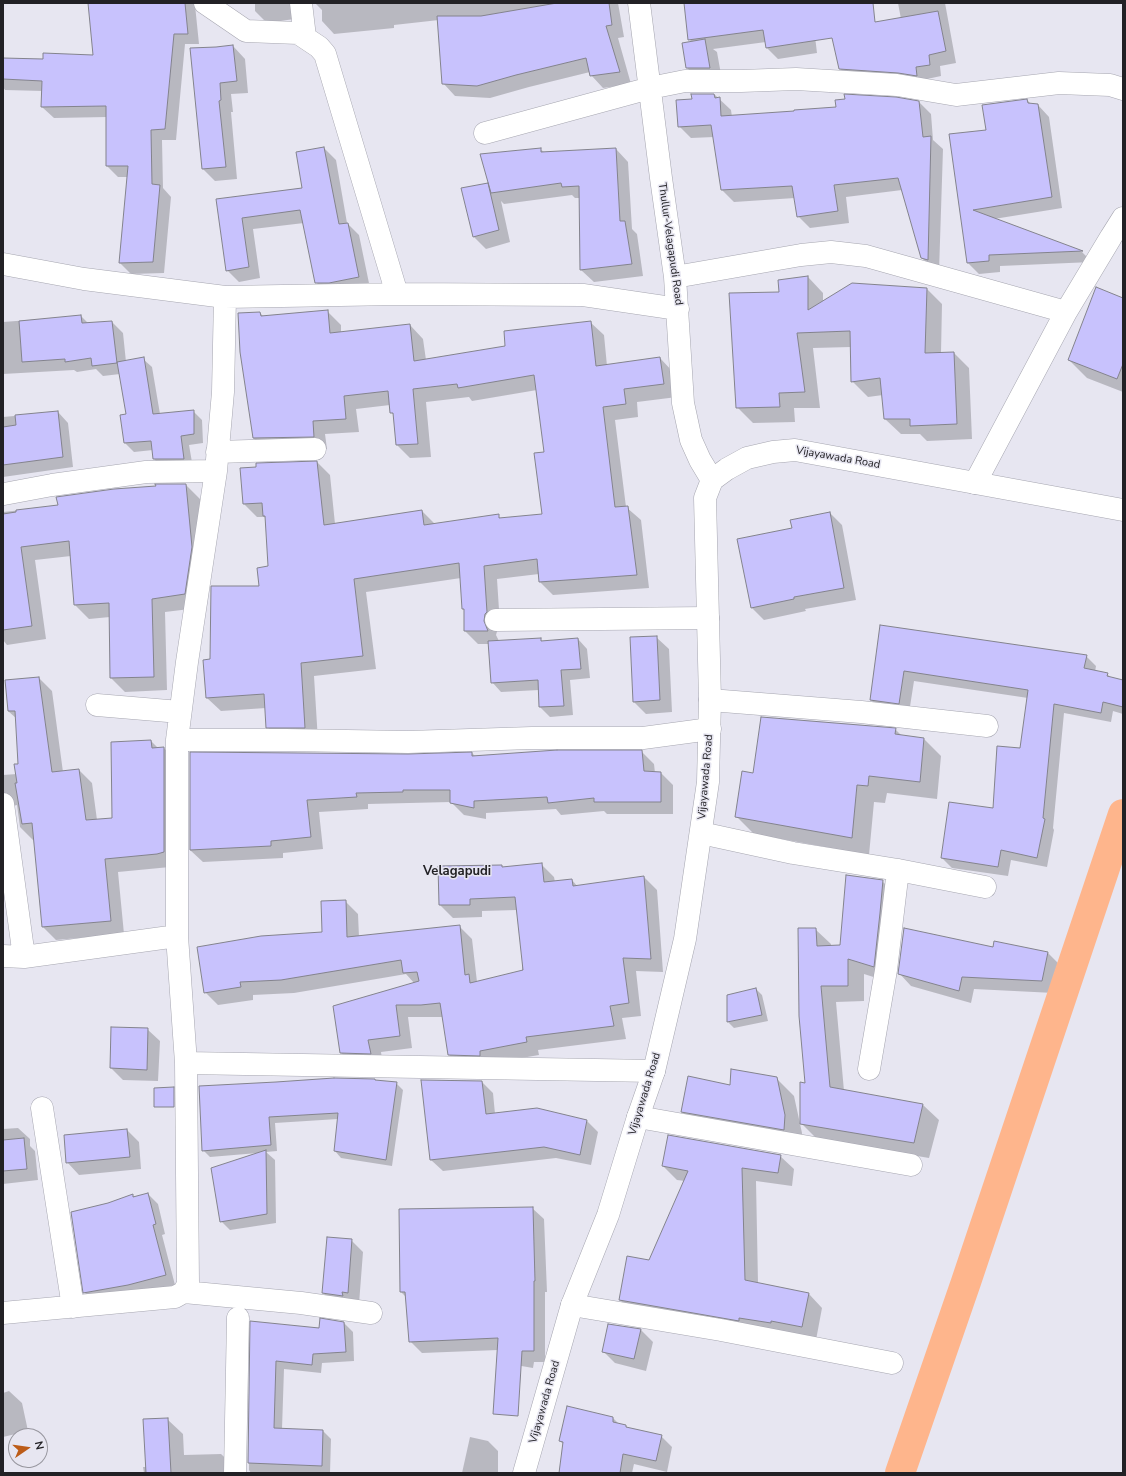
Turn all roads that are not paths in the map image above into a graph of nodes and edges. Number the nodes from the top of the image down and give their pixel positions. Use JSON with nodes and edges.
{"nodes":[{"id":1,"x":205,"y":3,"type":"edge"},
{"id":2,"x":301,"y":3,"type":"edge"},
{"id":3,"x":639,"y":3,"type":"edge"},
{"id":4,"x":305,"y":37,"type":"junction"},
{"id":5,"x":650,"y":88,"type":"junction"},
{"id":6,"x":1123,"y":88,"type":"edge"},
{"id":7,"x":485,"y":133,"type":"dead end"},
{"id":8,"x":1123,"y":218,"type":"edge"},
{"id":9,"x":3,"y":264,"type":"edge"},
{"id":10,"x":675,"y":277,"type":"junction"},
{"id":11,"x":397,"y":294,"type":"junction"},
{"id":12,"x":225,"y":297,"type":"junction"},
{"id":13,"x":678,"y":309,"type":"junction"},
{"id":14,"x":1066,"y":312,"type":"junction"},
{"id":15,"x":315,"y":449,"type":"dead end"},
{"id":16,"x":216,"y":462,"type":"junction"},
{"id":17,"x":712,"y":480,"type":"junction"},
{"id":18,"x":975,"y":483,"type":"junction"},
{"id":19,"x":4,"y":494,"type":"edge"},
{"id":20,"x":1123,"y":510,"type":"edge"},
{"id":21,"x":708,"y":618,"type":"junction"},
{"id":22,"x":496,"y":620,"type":"dead end"},
{"id":23,"x":710,"y":700,"type":"junction"},
{"id":24,"x":96,"y":705,"type":"dead end"},
{"id":25,"x":180,"y":712,"type":"junction"},
{"id":26,"x":987,"y":726,"type":"dead end"},
{"id":27,"x":710,"y":728,"type":"junction"},
{"id":28,"x":177,"y":740,"type":"junction"},
{"id":29,"x":3,"y":804,"type":"edge"},
{"id":30,"x":701,"y":833,"type":"junction"},
{"id":31,"x":898,"y":870,"type":"junction"},
{"id":32,"x":985,"y":887,"type":"dead end"},
{"id":33,"x":177,"y":936,"type":"junction"},
{"id":34,"x":13,"y":956,"type":"edge"},
{"id":35,"x":186,"y":1063,"type":"junction"},
{"id":36,"x":869,"y":1070,"type":"dead end"},
{"id":37,"x":654,"y":1071,"type":"junction"},
{"id":38,"x":42,"y":1108,"type":"dead end"},
{"id":39,"x":638,"y":1117,"type":"junction"},
{"id":40,"x":911,"y":1165,"type":"dead end"},
{"id":41,"x":184,"y":1292,"type":"junction"},
{"id":42,"x":572,"y":1305,"type":"junction"},
{"id":43,"x":74,"y":1307,"type":"junction"},
{"id":44,"x":3,"y":1314,"type":"edge"},
{"id":45,"x":371,"y":1314,"type":"dead end"},
{"id":46,"x":238,"y":1318,"type":"dead end"},
{"id":47,"x":892,"y":1363,"type":"dead end"},
{"id":48,"x":235,"y":1473,"type":"edge"},
{"id":49,"x":524,"y":1473,"type":"edge"}],
"edges":[{"from":1,"to":4,"type":"street"},
{"from":2,"to":4,"type":"street"},
{"from":3,"to":5,"type":"street","name":"Thullur-Velagapudi Road"},
{"from":4,"to":11,"type":"street"},
{"from":5,"to":6,"type":"street"},
{"from":5,"to":7,"type":"street"},
{"from":5,"to":10,"type":"street","name":"Thullur-Velagapudi Road"},
{"from":8,"to":14,"type":"street"},
{"from":9,"to":12,"type":"street"},
{"from":10,"to":13,"type":"street","name":"Thullur-Velagapudi Road"},
{"from":10,"to":14,"type":"street"},
{"from":11,"to":12,"type":"street"},
{"from":11,"to":13,"type":"street"},
{"from":12,"to":16,"type":"street"},
{"from":13,"to":17,"type":"street","name":"Thullur-Velagapudi Road"},
{"from":14,"to":18,"type":"street"},
{"from":15,"to":16,"type":"street"},
{"from":16,"to":19,"type":"street"},
{"from":16,"to":25,"type":"street"},
{"from":17,"to":18,"type":"street","name":"Vijayawada Road"},
{"from":17,"to":21,"type":"street","name":"Vijayawada Road"},
{"from":18,"to":20,"type":"street","name":"Vijayawada Road"},
{"from":21,"to":22,"type":"street"},
{"from":21,"to":23,"type":"street","name":"Vijayawada Road"},
{"from":23,"to":26,"type":"street"},
{"from":23,"to":27,"type":"street","name":"Vijayawada Road"},
{"from":24,"to":25,"type":"street"},
{"from":25,"to":28,"type":"street"},
{"from":27,"to":28,"type":"street"},
{"from":27,"to":30,"type":"street","name":"Vijayawada Road"},
{"from":28,"to":33,"type":"street"},
{"from":29,"to":34,"type":"street"},
{"from":30,"to":31,"type":"street"},
{"from":30,"to":37,"type":"street","name":"Vijayawada Road"},
{"from":31,"to":32,"type":"street"},
{"from":31,"to":36,"type":"street"},
{"from":33,"to":34,"type":"street"},
{"from":33,"to":35,"type":"street"},
{"from":35,"to":37,"type":"street"},
{"from":35,"to":41,"type":"street"},
{"from":37,"to":39,"type":"street","name":"Vijayawada Road"},
{"from":38,"to":43,"type":"street"},
{"from":39,"to":40,"type":"street"},
{"from":39,"to":42,"type":"street","name":"Vijayawada Road"},
{"from":41,"to":43,"type":"street"},
{"from":41,"to":45,"type":"street"},
{"from":42,"to":47,"type":"street"},
{"from":42,"to":49,"type":"street","name":"Vijayawada Road"},
{"from":43,"to":44,"type":"street"},
{"from":46,"to":48,"type":"street"}]}
